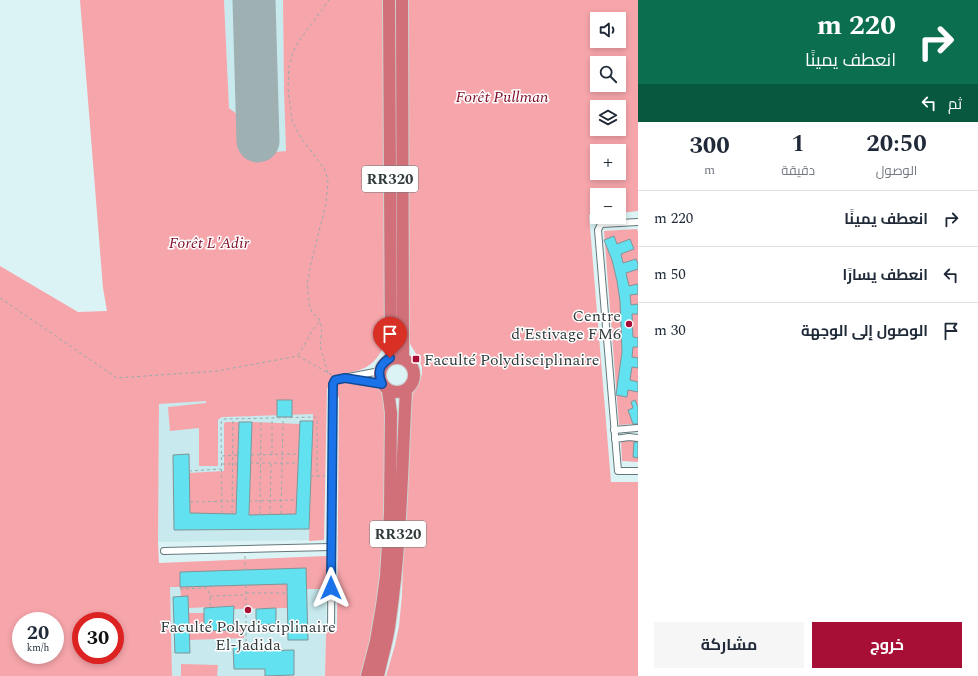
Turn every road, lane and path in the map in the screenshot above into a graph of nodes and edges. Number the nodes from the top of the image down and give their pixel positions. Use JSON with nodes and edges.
{"nodes":[{"id":1,"x":329,"y":0,"type":"edge"},
{"id":2,"x":389,"y":0,"type":"edge"},
{"id":3,"x":402,"y":0,"type":"edge"},
{"id":4,"x":638,"y":222,"type":"edge"},
{"id":5,"x":0,"y":298,"type":"edge"},
{"id":6,"x":320,"y":322,"type":"junction"},
{"id":7,"x":298,"y":356,"type":"junction"},
{"id":8,"x":396,"y":358,"type":"junction"},
{"id":9,"x":380,"y":371,"type":"junction"},
{"id":10,"x":328,"y":373,"type":"junction"},
{"id":11,"x":342,"y":379,"type":"junction"},
{"id":12,"x":385,"y":387,"type":"junction"},
{"id":13,"x":406,"y":390,"type":"junction"},
{"id":14,"x":272,"y":418,"type":"junction"},
{"id":15,"x":283,"y":418,"type":"junction"},
{"id":16,"x":234,"y":419,"type":"junction"},
{"id":17,"x":261,"y":419,"type":"junction"},
{"id":18,"x":635,"y":428,"type":"edge"},
{"id":19,"x":614,"y":430,"type":"junction"},
{"id":20,"x":636,"y":438,"type":"edge"},
{"id":21,"x":615,"y":439,"type":"junction"},
{"id":22,"x":272,"y":454,"type":"junction"},
{"id":23,"x":282,"y":454,"type":"junction"},
{"id":24,"x":298,"y":454,"type":"dead end"},
{"id":25,"x":238,"y":455,"type":"dead end"},
{"id":26,"x":251,"y":455,"type":"dead end"},
{"id":27,"x":260,"y":455,"type":"junction"},
{"id":28,"x":222,"y":456,"type":"junction"},
{"id":29,"x":233,"y":456,"type":"junction"},
{"id":30,"x":260,"y":463,"type":"junction"},
{"id":31,"x":272,"y":463,"type":"junction"},
{"id":32,"x":282,"y":463,"type":"junction"},
{"id":33,"x":298,"y":463,"type":"dead end"},
{"id":34,"x":222,"y":464,"type":"junction"},
{"id":35,"x":233,"y":464,"type":"junction"},
{"id":36,"x":237,"y":464,"type":"dead end"},
{"id":37,"x":250,"y":464,"type":"dead end"},
{"id":38,"x":222,"y":469,"type":"junction"},
{"id":39,"x":189,"y":470,"type":"dead end"},
{"id":40,"x":638,"y":471,"type":"edge"},
{"id":41,"x":311,"y":476,"type":"dead end"},
{"id":42,"x":316,"y":476,"type":"junction"},
{"id":43,"x":332,"y":476,"type":"junction"},
{"id":44,"x":282,"y":500,"type":"junction"},
{"id":45,"x":296,"y":500,"type":"dead end"},
{"id":46,"x":222,"y":501,"type":"junction"},
{"id":47,"x":232,"y":501,"type":"junction"},
{"id":48,"x":236,"y":501,"type":"dead end"},
{"id":49,"x":249,"y":501,"type":"dead end"},
{"id":50,"x":260,"y":501,"type":"junction"},
{"id":51,"x":270,"y":501,"type":"junction"},
{"id":52,"x":190,"y":502,"type":"dead end"},
{"id":53,"x":222,"y":514,"type":"dead end"},
{"id":54,"x":232,"y":514,"type":"dead end"},
{"id":55,"x":281,"y":514,"type":"dead end"},
{"id":56,"x":260,"y":515,"type":"dead end"},
{"id":57,"x":270,"y":515,"type":"dead end"},
{"id":58,"x":331,"y":547,"type":"junction"},
{"id":59,"x":244,"y":549,"type":"junction"},
{"id":60,"x":164,"y":551,"type":"dead end"},
{"id":61,"x":245,"y":570,"type":"dead end"},
{"id":62,"x":246,"y":585,"type":"dead end"},
{"id":63,"x":180,"y":589,"type":"dead end"},
{"id":64,"x":287,"y":593,"type":"dead end"},
{"id":65,"x":246,"y":594,"type":"junction"},
{"id":66,"x":210,"y":596,"type":"junction"},
{"id":67,"x":210,"y":608,"type":"dead end"},
{"id":68,"x":331,"y":629,"type":"dead end"},
{"id":69,"x":246,"y":645,"type":"dead end"},
{"id":70,"x":367,"y":676,"type":"edge"},
{"id":71,"x":378,"y":676,"type":"edge"}],
"edges":[{"from":1,"to":6,"type":"path"},
{"from":2,"to":8,"type":"highway","number":"RR320"},
{"from":3,"to":8,"type":"highway","number":"RR320"},
{"from":4,"to":19,"type":"street"},
{"from":5,"to":7,"type":"path"},
{"from":6,"to":7,"type":"path"},
{"from":6,"to":10,"type":"path"},
{"from":7,"to":10,"type":"path"},
{"from":8,"to":9,"type":"highway"},
{"from":8,"to":13,"type":"highway","number":"RR320"},
{"from":9,"to":11,"type":"street"},
{"from":9,"to":12,"type":"highway","number":"RR320"},
{"from":10,"to":11,"type":"path"},
{"from":11,"to":12,"type":"street"},
{"from":11,"to":43,"type":"street"},
{"from":12,"to":13,"type":"highway"},
{"from":12,"to":70,"type":"highway","number":"RR320"},
{"from":13,"to":71,"type":"highway","number":"RR320"},
{"from":14,"to":15,"type":"path"},
{"from":14,"to":17,"type":"path"},
{"from":14,"to":22,"type":"path"},
{"from":15,"to":23,"type":"path"},
{"from":15,"to":42,"type":"path"},
{"from":16,"to":17,"type":"path"},
{"from":16,"to":28,"type":"path"},
{"from":16,"to":29,"type":"path"},
{"from":17,"to":27,"type":"path"},
{"from":18,"to":19,"type":"street"},
{"from":18,"to":20,"type":"street"},
{"from":19,"to":21,"type":"street"},
{"from":20,"to":21,"type":"street"},
{"from":21,"to":40,"type":"street"},
{"from":22,"to":23,"type":"path"},
{"from":22,"to":27,"type":"path"},
{"from":23,"to":24,"type":"path"},
{"from":23,"to":32,"type":"path"},
{"from":25,"to":29,"type":"path"},
{"from":26,"to":27,"type":"path"},
{"from":27,"to":30,"type":"path"},
{"from":28,"to":29,"type":"path"},
{"from":28,"to":34,"type":"path"},
{"from":29,"to":35,"type":"path"},
{"from":30,"to":31,"type":"path"},
{"from":30,"to":37,"type":"path"},
{"from":30,"to":50,"type":"path"},
{"from":31,"to":32,"type":"path"},
{"from":31,"to":51,"type":"path"},
{"from":32,"to":33,"type":"path"},
{"from":32,"to":44,"type":"path"},
{"from":34,"to":35,"type":"path"},
{"from":34,"to":38,"type":"path"},
{"from":35,"to":36,"type":"path"},
{"from":35,"to":47,"type":"path"},
{"from":38,"to":39,"type":"path"},
{"from":38,"to":46,"type":"path"},
{"from":41,"to":42,"type":"path"},
{"from":42,"to":43,"type":"path"},
{"from":43,"to":58,"type":"street"},
{"from":44,"to":45,"type":"path"},
{"from":44,"to":51,"type":"path"},
{"from":44,"to":55,"type":"path"},
{"from":46,"to":47,"type":"path"},
{"from":46,"to":52,"type":"path"},
{"from":46,"to":53,"type":"path"},
{"from":47,"to":48,"type":"path"},
{"from":47,"to":54,"type":"path"},
{"from":49,"to":50,"type":"path"},
{"from":50,"to":51,"type":"path"},
{"from":50,"to":56,"type":"path"},
{"from":51,"to":57,"type":"path"},
{"from":58,"to":59,"type":"street"},
{"from":58,"to":68,"type":"street"},
{"from":59,"to":60,"type":"street"},
{"from":59,"to":61,"type":"path"},
{"from":62,"to":65,"type":"path"},
{"from":63,"to":66,"type":"path"},
{"from":64,"to":65,"type":"path"},
{"from":65,"to":66,"type":"path"},
{"from":65,"to":69,"type":"path"},
{"from":66,"to":67,"type":"path"}]}
